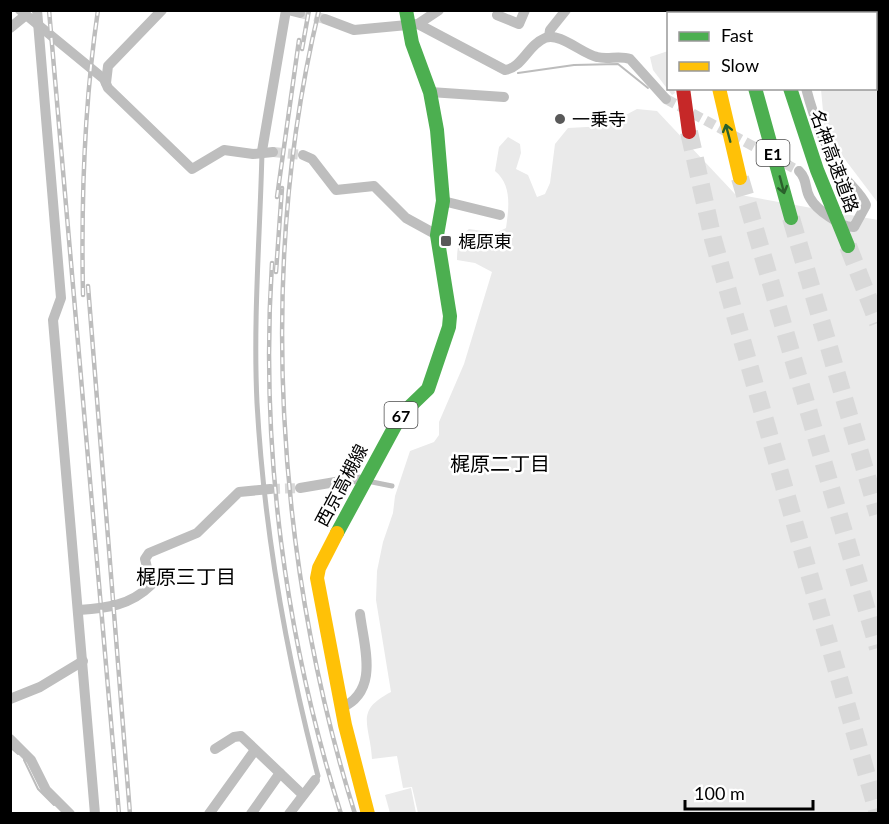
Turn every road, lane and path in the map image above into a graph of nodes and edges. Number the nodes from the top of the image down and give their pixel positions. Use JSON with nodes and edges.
{"nodes":[{"id":1,"x":162,"y":10,"type":"edge"},
{"id":2,"x":287,"y":10,"type":"edge"},
{"id":3,"x":406,"y":10,"type":"edge"},
{"id":4,"x":439,"y":10,"type":"edge"},
{"id":5,"x":525,"y":10,"type":"edge"},
{"id":6,"x":566,"y":10,"type":"edge"},
{"id":7,"x":28,"y":12,"type":"edge"},
{"id":8,"x":300,"y":14,"type":"dead end"},
{"id":9,"x":497,"y":15,"type":"dead end"},
{"id":10,"x":325,"y":19,"type":"tunnel mouth"},
{"id":11,"x":413,"y":25,"type":"junction"},
{"id":12,"x":38,"y":26,"type":"junction"},
{"id":13,"x":10,"y":28,"type":"edge"},
{"id":14,"x":549,"y":38,"type":"junction"},
{"id":15,"x":106,"y":83,"type":"junction"},
{"id":16,"x":683,"y":90,"type":"edge"},
{"id":17,"x":719,"y":90,"type":"edge"},
{"id":18,"x":756,"y":90,"type":"edge"},
{"id":19,"x":791,"y":90,"type":"edge"},
{"id":20,"x":807,"y":90,"type":"edge"},
{"id":21,"x":430,"y":92,"type":"junction"},
{"id":22,"x":504,"y":97,"type":"dead end"},
{"id":23,"x":666,"y":99,"type":"tunnel mouth"},
{"id":24,"x":689,"y":132,"type":"tunnel mouth"},
{"id":25,"x":268,"y":151,"type":"junction"},
{"id":26,"x":303,"y":155,"type":"tunnel mouth"},
{"id":27,"x":799,"y":171,"type":"tunnel mouth"},
{"id":28,"x":740,"y":178,"type":"tunnel mouth"},
{"id":29,"x":443,"y":201,"type":"junction"},
{"id":30,"x":500,"y":215,"type":"dead end"},
{"id":31,"x":791,"y":218,"type":"tunnel mouth"},
{"id":32,"x":437,"y":236,"type":"junction"},
{"id":33,"x":845,"y":239,"type":"tunnel mouth"},
{"id":34,"x":363,"y":480,"type":"junction"},
{"id":35,"x":392,"y":486,"type":"dead end"},
{"id":36,"x":300,"y":488,"type":"tunnel mouth"},
{"id":37,"x":267,"y":489,"type":"junction"},
{"id":38,"x":79,"y":610,"type":"junction"},
{"id":39,"x":360,"y":614,"type":"dead end"},
{"id":40,"x":83,"y":661,"type":"junction"},
{"id":41,"x":10,"y":699,"type":"edge"},
{"id":42,"x":341,"y":708,"type":"junction"},
{"id":43,"x":10,"y":739,"type":"edge"},
{"id":44,"x":215,"y":749,"type":"dead end"},
{"id":45,"x":255,"y":750,"type":"junction"},
{"id":46,"x":280,"y":773,"type":"junction"},
{"id":47,"x":315,"y":780,"type":"joint"},
{"id":48,"x":303,"y":795,"type":"junction"},
{"id":49,"x":70,"y":813,"type":"edge"},
{"id":50,"x":95,"y":813,"type":"edge"},
{"id":51,"x":209,"y":813,"type":"edge"},
{"id":52,"x":251,"y":813,"type":"edge"},
{"id":53,"x":291,"y":813,"type":"edge"},
{"id":54,"x":368,"y":813,"type":"edge"}],
"edges":[{"from":1,"to":15,"type":"street"},
{"from":2,"to":8,"type":"street"},
{"from":2,"to":25,"type":"street"},
{"from":3,"to":11,"type":"main road","name":"西京高槻線","number":"67"},
{"from":4,"to":11,"type":"street"},
{"from":5,"to":9,"type":"street"},
{"from":6,"to":14,"type":"street"},
{"from":7,"to":12,"type":"street"},
{"from":7,"to":13,"type":"street"},
{"from":10,"to":11,"type":"street"},
{"from":11,"to":14,"type":"street"},
{"from":11,"to":21,"type":"main road","name":"西京高槻線","number":"67"},
{"from":12,"to":15,"type":"street"},
{"from":12,"to":38,"type":"street"},
{"from":14,"to":23,"type":"street"},
{"from":15,"to":25,"type":"street"},
{"from":16,"to":24,"type":"main road"},
{"from":28,"to":17,"type":"main road","number":"E1","one_way":true},
{"from":18,"to":31,"type":"main road","number":"E1","one_way":true},
{"from":19,"to":33,"type":"main road","name":"名神高速道路","number":"E1"},
{"from":20,"to":27,"type":"street"},
{"from":21,"to":22,"type":"street"},
{"from":21,"to":29,"type":"main road","name":"西京高槻線","number":"67"},
{"from":25,"to":37,"type":"lane"},
{"from":26,"to":32,"type":"street"},
{"from":29,"to":30,"type":"street"},
{"from":29,"to":32,"type":"main road","name":"西京高槻線","number":"67"},
{"from":32,"to":34,"type":"main road","name":"西京高槻線","number":"67"},
{"from":34,"to":35,"type":"lane"},
{"from":34,"to":36,"type":"street"},
{"from":34,"to":42,"type":"main road","name":"西京高槻線","number":"67"},
{"from":37,"to":38,"type":"street"},
{"from":37,"to":47,"type":"lane"},
{"from":38,"to":40,"type":"street"},
{"from":39,"to":42,"type":"street"},
{"from":40,"to":41,"type":"street"},
{"from":40,"to":50,"type":"street"},
{"from":42,"to":54,"type":"main road","name":"西京高槻線","number":"67"},
{"from":43,"to":49,"type":"street"},
{"from":44,"to":45,"type":"street"},
{"from":45,"to":46,"type":"street"},
{"from":45,"to":51,"type":"street"},
{"from":46,"to":48,"type":"street"},
{"from":46,"to":52,"type":"street"},
{"from":47,"to":48,"type":"street"},
{"from":48,"to":53,"type":"street"}]}
